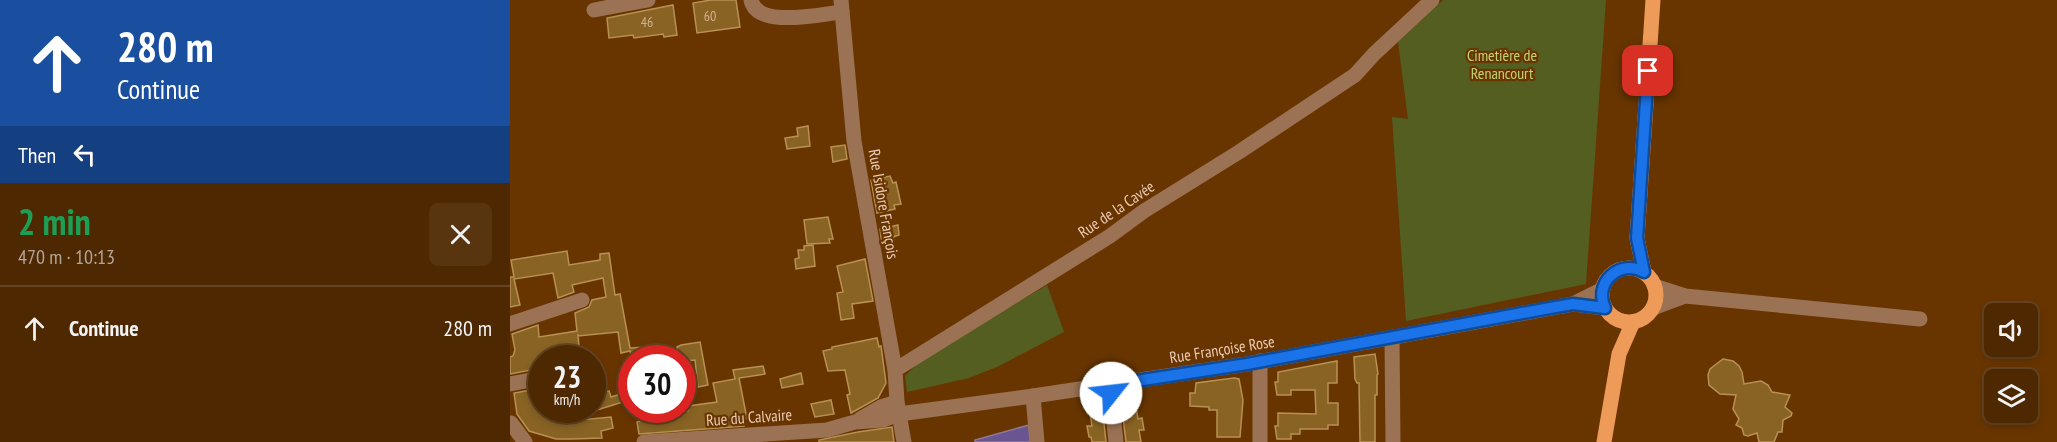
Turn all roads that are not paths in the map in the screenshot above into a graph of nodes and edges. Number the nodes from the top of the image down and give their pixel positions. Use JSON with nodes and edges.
{"nodes":[{"id":1,"x":648,"y":0,"type":"edge"},
{"id":2,"x":751,"y":0,"type":"edge"},
{"id":3,"x":1432,"y":0,"type":"edge"},
{"id":4,"x":1653,"y":0,"type":"edge"},
{"id":5,"x":842,"y":6,"type":"edge"},
{"id":6,"x":594,"y":10,"type":"dead end"},
{"id":7,"x":1637,"y":238,"type":"junction"},
{"id":8,"x":1623,"y":268,"type":"junction"},
{"id":9,"x":1644,"y":272,"type":"junction"},
{"id":10,"x":1654,"y":286,"type":"junction"},
{"id":11,"x":1602,"y":289,"type":"junction"},
{"id":12,"x":1685,"y":296,"type":"junction"},
{"id":13,"x":582,"y":300,"type":"dead end"},
{"id":14,"x":1573,"y":304,"type":"junction"},
{"id":15,"x":1653,"y":308,"type":"junction"},
{"id":16,"x":1609,"y":313,"type":"junction"},
{"id":17,"x":1920,"y":319,"type":"dead end"},
{"id":18,"x":1633,"y":322,"type":"junction"},
{"id":19,"x":510,"y":324,"type":"edge"},
{"id":20,"x":1392,"y":339,"type":"junction"},
{"id":21,"x":1619,"y":354,"type":"junction"},
{"id":22,"x":1260,"y":361,"type":"junction"},
{"id":23,"x":895,"y":370,"type":"junction"},
{"id":24,"x":528,"y":381,"type":"edge"},
{"id":25,"x":510,"y":384,"type":"edge"},
{"id":26,"x":1110,"y":385,"type":"junction"},
{"id":27,"x":1033,"y":396,"type":"junction"},
{"id":28,"x":898,"y":408,"type":"junction"},
{"id":29,"x":644,"y":442,"type":"edge"},
{"id":30,"x":904,"y":442,"type":"edge"},
{"id":31,"x":1038,"y":442,"type":"edge"},
{"id":32,"x":1116,"y":442,"type":"edge"},
{"id":33,"x":1260,"y":442,"type":"edge"},
{"id":34,"x":1393,"y":442,"type":"edge"},
{"id":35,"x":1604,"y":442,"type":"edge"}],
"edges":[{"from":1,"to":6,"type":"street"},
{"from":2,"to":5,"type":"street"},
{"from":3,"to":23,"type":"street","name":"Rue de la Cavée"},
{"from":4,"to":7,"type":"main road"},
{"from":5,"to":23,"type":"street","name":"Rue Isidore François"},
{"from":7,"to":8,"type":"main road"},
{"from":7,"to":9,"type":"main road"},
{"from":8,"to":9,"type":"main road"},
{"from":8,"to":11,"type":"main road"},
{"from":9,"to":10,"type":"main road"},
{"from":10,"to":12,"type":"street"},
{"from":10,"to":15,"type":"main road"},
{"from":11,"to":14,"type":"street"},
{"from":11,"to":16,"type":"main road"},
{"from":12,"to":15,"type":"street"},
{"from":12,"to":17,"type":"street"},
{"from":13,"to":19,"type":"street"},
{"from":14,"to":16,"type":"street"},
{"from":14,"to":20,"type":"street","name":"Rue Françoise Rose"},
{"from":15,"to":18,"type":"main road"},
{"from":16,"to":18,"type":"main road"},
{"from":16,"to":21,"type":"main road"},
{"from":18,"to":21,"type":"main road"},
{"from":20,"to":22,"type":"street","name":"Rue Françoise Rose"},
{"from":20,"to":34,"type":"street"},
{"from":21,"to":35,"type":"main road"},
{"from":22,"to":26,"type":"street","name":"Rue Françoise Rose"},
{"from":22,"to":33,"type":"street"},
{"from":23,"to":28,"type":"street","name":"Rue Isidore François"},
{"from":24,"to":25,"type":"street"},
{"from":26,"to":27,"type":"street","name":"Rue Françoise Rose"},
{"from":26,"to":32,"type":"street"},
{"from":27,"to":28,"type":"street","name":"Rue Françoise Rose"},
{"from":27,"to":31,"type":"street"},
{"from":28,"to":29,"type":"street","name":"Rue du Calvaire"},
{"from":28,"to":30,"type":"street","name":"Rue Isidore François"}]}
